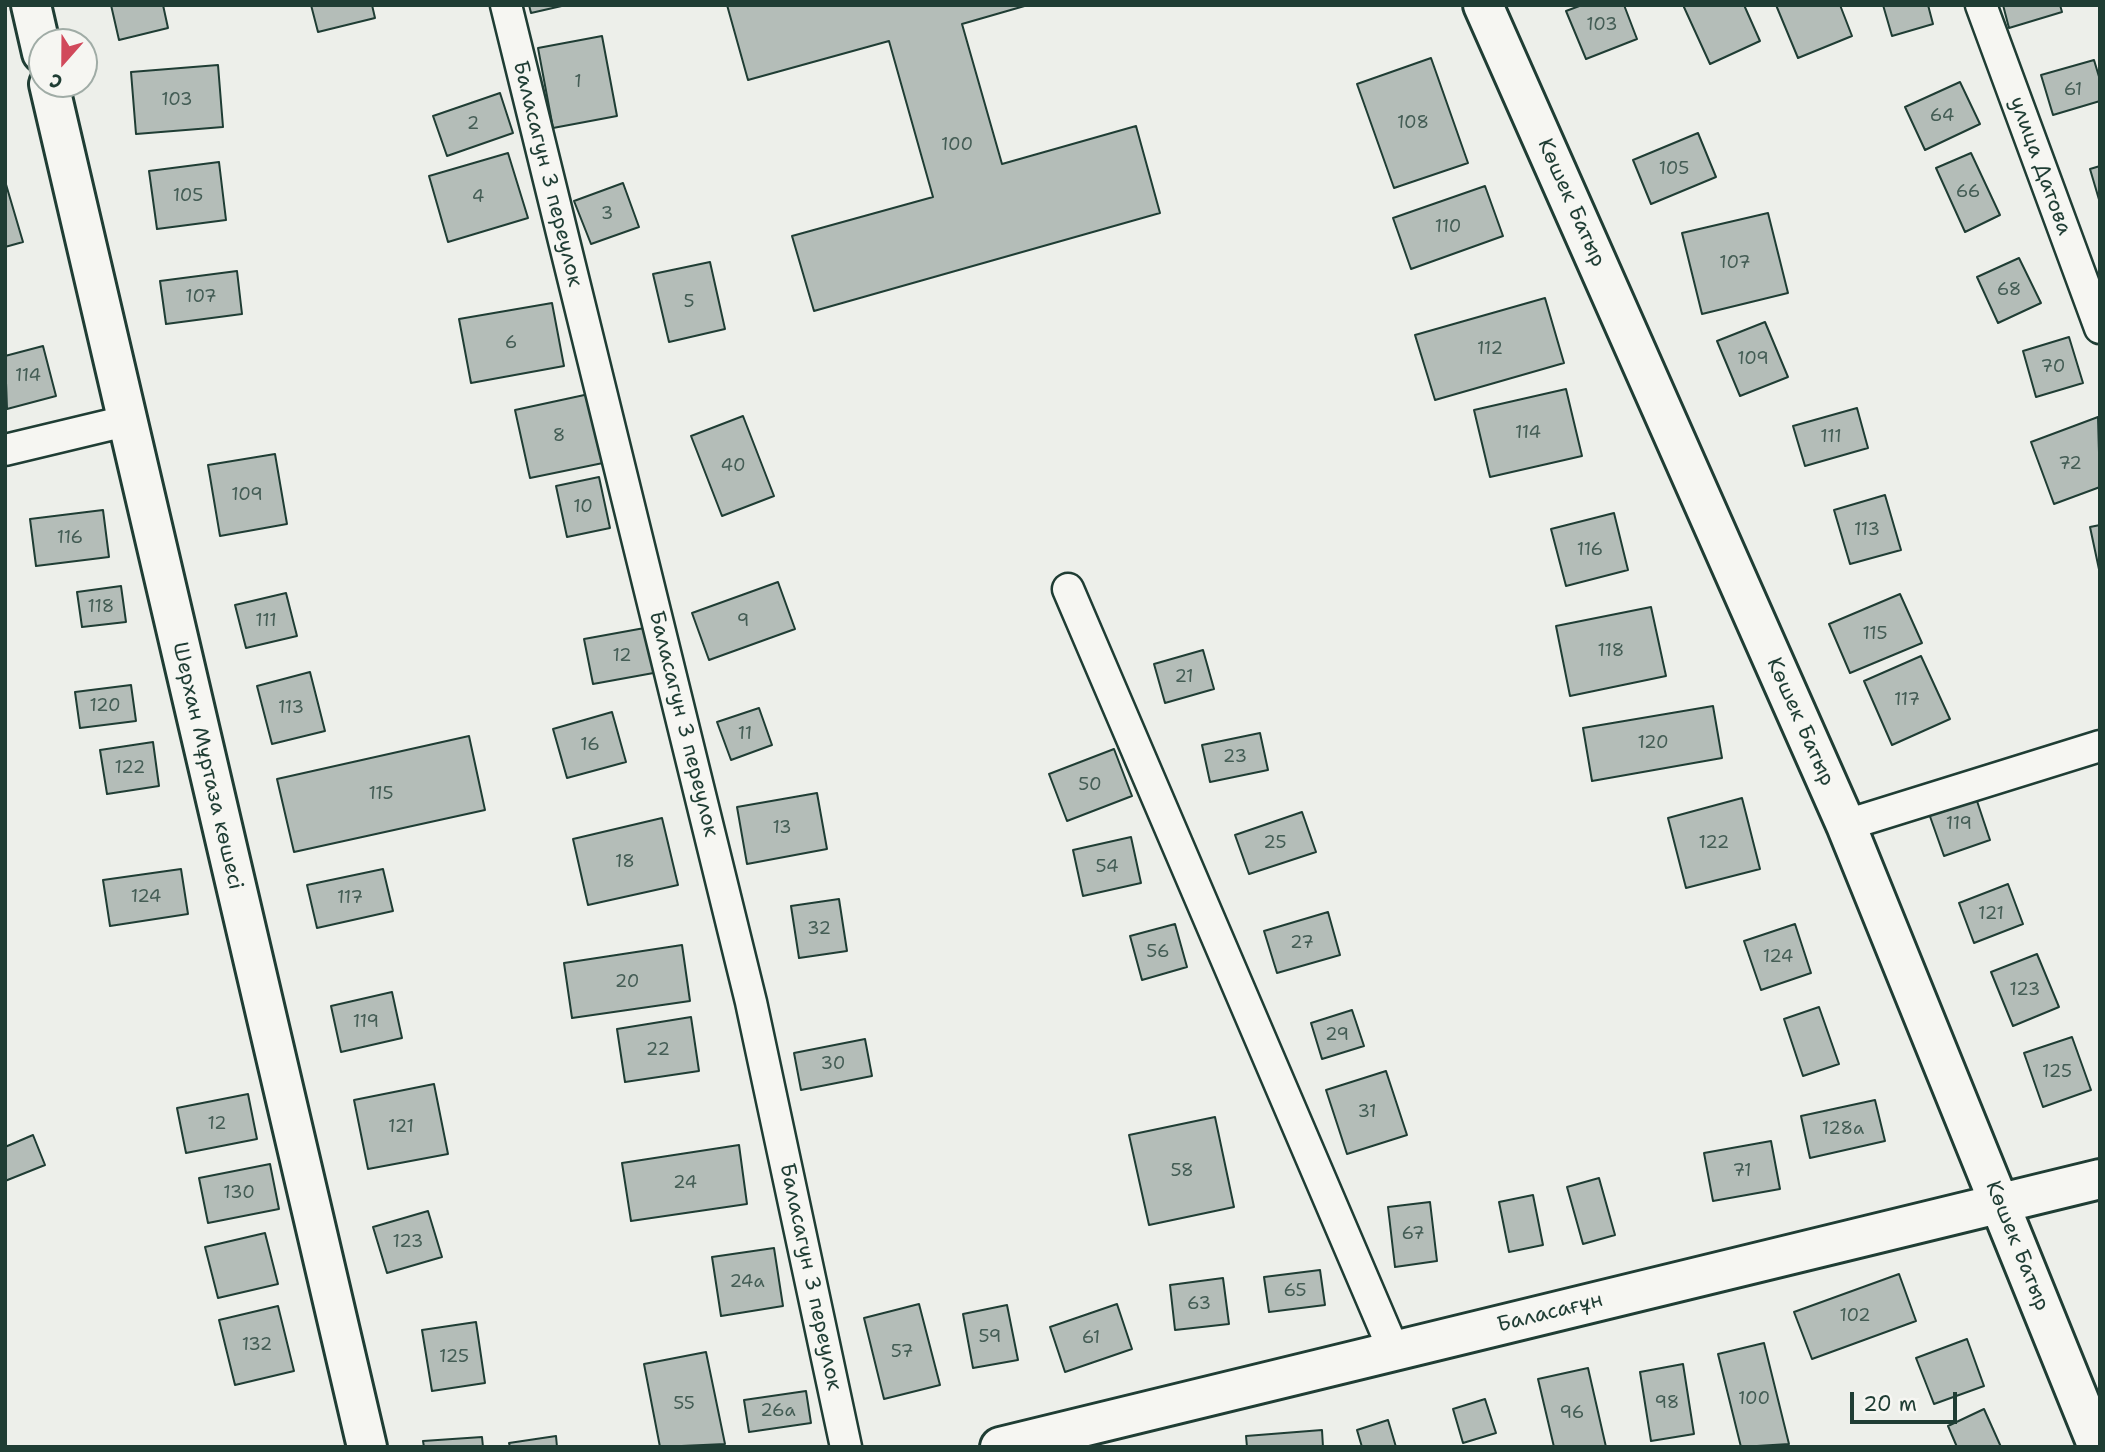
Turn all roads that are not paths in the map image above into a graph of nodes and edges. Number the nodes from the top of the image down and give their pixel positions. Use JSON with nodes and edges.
{"nodes":[{"id":1,"x":31,"y":5,"type":"edge"},
{"id":2,"x":506,"y":5,"type":"edge"},
{"id":3,"x":1981,"y":5,"type":"edge"},
{"id":4,"x":1491,"y":7,"type":"edge"},
{"id":5,"x":36,"y":28,"type":"edge"},
{"id":6,"x":52,"y":98,"type":"edge"},
{"id":7,"x":2100,"y":328,"type":"edge"},
{"id":8,"x":127,"y":421,"type":"junction"},
{"id":9,"x":5,"y":450,"type":"edge"},
{"id":10,"x":1068,"y":590,"type":"dead end"},
{"id":11,"x":2100,"y":746,"type":"edge"},
{"id":12,"x":1846,"y":825,"type":"junction"},
{"id":13,"x":2100,"y":1179,"type":"edge"},
{"id":14,"x":2000,"y":1203,"type":"junction"},
{"id":15,"x":1394,"y":1351,"type":"junction"},
{"id":16,"x":367,"y":1447,"type":"edge"},
{"id":17,"x":846,"y":1447,"type":"edge"},
{"id":18,"x":1000,"y":1447,"type":"edge"},
{"id":19,"x":2098,"y":1447,"type":"edge"}],
"edges":[{"from":1,"to":5,"type":"street"},
{"from":2,"to":17,"type":"street","name":"Баласагун 3 переулок"},
{"from":3,"to":7,"type":"street","name":"улица Датова"},
{"from":4,"to":12,"type":"street","name":"Көшек Батыр"},
{"from":6,"to":8,"type":"street","name":"Шерхан Мұртаза көшесі"},
{"from":8,"to":9,"type":"street"},
{"from":8,"to":16,"type":"street","name":"Шерхан Мұртаза көшесі"},
{"from":10,"to":15,"type":"street"},
{"from":11,"to":12,"type":"street"},
{"from":12,"to":14,"type":"street","name":"Көшек Батыр"},
{"from":13,"to":14,"type":"street","name":"Баласағұн"},
{"from":14,"to":15,"type":"street","name":"Баласағұн"},
{"from":14,"to":19,"type":"street","name":"Көшек Батыр"},
{"from":15,"to":18,"type":"street","name":"Баласағұн"}]}
